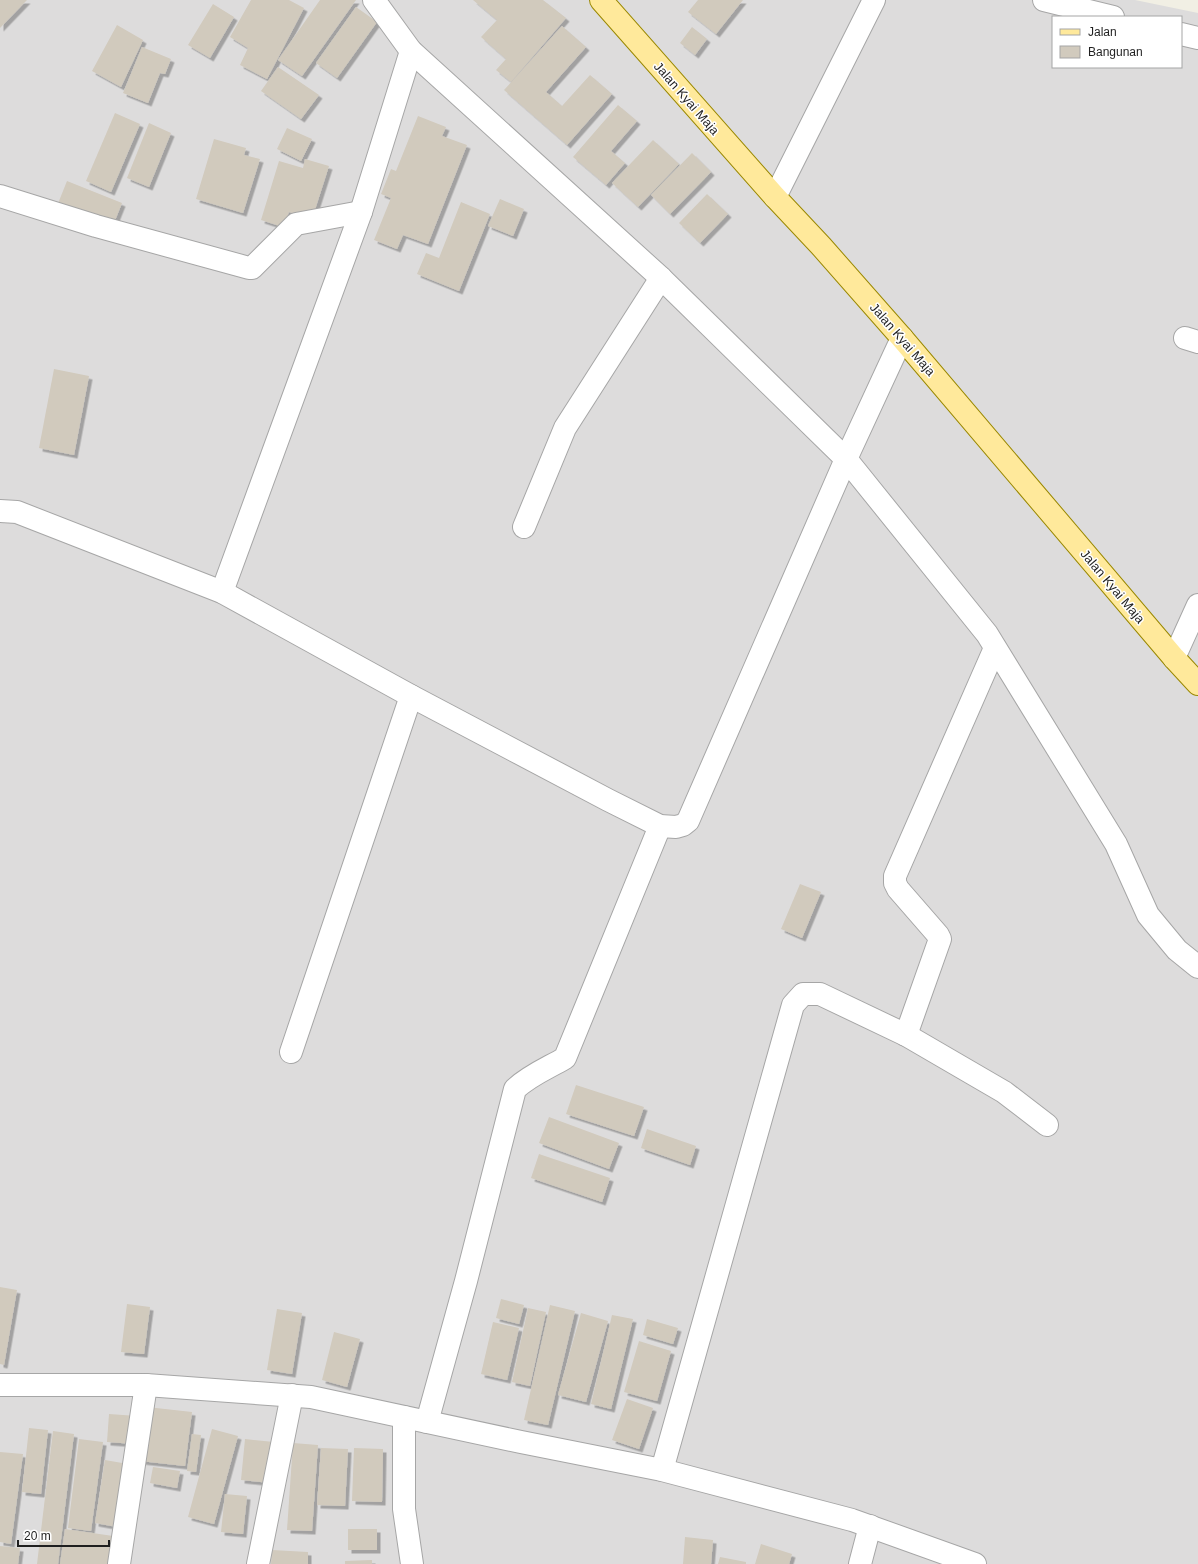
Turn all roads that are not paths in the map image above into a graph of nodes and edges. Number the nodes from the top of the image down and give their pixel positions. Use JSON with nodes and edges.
{"nodes":[{"id":1,"x":374,"y":0,"type":"edge"},
{"id":2,"x":601,"y":0,"type":"edge"},
{"id":3,"x":874,"y":0,"type":"edge"},
{"id":4,"x":1044,"y":0,"type":"edge"},
{"id":5,"x":1109,"y":16,"type":"edge"},
{"id":6,"x":1182,"y":34,"type":"edge"},
{"id":7,"x":1198,"y":38,"type":"edge"},
{"id":8,"x":411,"y":50,"type":"junction"},
{"id":9,"x":0,"y":196,"type":"edge"},
{"id":10,"x":775,"y":197,"type":"junction"},
{"id":11,"x":361,"y":212,"type":"junction"},
{"id":12,"x":661,"y":278,"type":"junction"},
{"id":13,"x":902,"y":338,"type":"junction"},
{"id":14,"x":846,"y":459,"type":"junction"},
{"id":15,"x":0,"y":511,"type":"edge"},
{"id":16,"x":524,"y":527,"type":"dead end"},
{"id":17,"x":222,"y":592,"type":"junction"},
{"id":18,"x":1198,"y":605,"type":"edge"},
{"id":19,"x":995,"y":648,"type":"junction"},
{"id":20,"x":1174,"y":658,"type":"junction"},
{"id":21,"x":1198,"y":684,"type":"edge"},
{"id":22,"x":411,"y":696,"type":"junction"},
{"id":23,"x":660,"y":826,"type":"junction"},
{"id":24,"x":1198,"y":967,"type":"edge"},
{"id":25,"x":906,"y":1035,"type":"junction"},
{"id":26,"x":291,"y":1052,"type":"dead end"},
{"id":27,"x":1047,"y":1125,"type":"dead end"},
{"id":28,"x":146,"y":1385,"type":"junction"},
{"id":29,"x":0,"y":1386,"type":"edge"},
{"id":30,"x":292,"y":1395,"type":"junction"},
{"id":31,"x":404,"y":1417,"type":"junction"},
{"id":32,"x":427,"y":1422,"type":"junction"},
{"id":33,"x":662,"y":1470,"type":"junction"},
{"id":34,"x":870,"y":1526,"type":"junction"},
{"id":35,"x":943,"y":1559,"type":"edge"},
{"id":36,"x":119,"y":1564,"type":"edge"},
{"id":37,"x":258,"y":1564,"type":"edge"},
{"id":38,"x":412,"y":1564,"type":"edge"},
{"id":39,"x":860,"y":1564,"type":"edge"},
{"id":40,"x":975,"y":1564,"type":"edge"}],
"edges":[{"from":1,"to":8,"type":"street"},
{"from":2,"to":10,"type":"main road","name":"Jalan Kyai Maja"},
{"from":3,"to":10,"type":"street"},
{"from":4,"to":5,"type":"street"},
{"from":6,"to":7,"type":"street"},
{"from":8,"to":11,"type":"street"},
{"from":8,"to":12,"type":"street"},
{"from":9,"to":11,"type":"street"},
{"from":10,"to":13,"type":"main road","name":"Jalan Kyai Maja"},
{"from":11,"to":17,"type":"street"},
{"from":12,"to":14,"type":"street"},
{"from":12,"to":16,"type":"street"},
{"from":13,"to":14,"type":"street"},
{"from":13,"to":20,"type":"main road","name":"Jalan Kyai Maja"},
{"from":14,"to":19,"type":"street"},
{"from":14,"to":23,"type":"street"},
{"from":15,"to":17,"type":"street"},
{"from":17,"to":22,"type":"street"},
{"from":18,"to":20,"type":"street"},
{"from":19,"to":24,"type":"street"},
{"from":19,"to":25,"type":"street"},
{"from":20,"to":21,"type":"main road","name":"Jalan Kyai Maja"},
{"from":22,"to":23,"type":"street"},
{"from":22,"to":26,"type":"street"},
{"from":23,"to":32,"type":"street"},
{"from":25,"to":27,"type":"street"},
{"from":25,"to":33,"type":"street"},
{"from":28,"to":29,"type":"street"},
{"from":28,"to":30,"type":"street"},
{"from":28,"to":36,"type":"street"},
{"from":30,"to":31,"type":"street"},
{"from":30,"to":37,"type":"street"},
{"from":31,"to":32,"type":"street"},
{"from":31,"to":38,"type":"street"},
{"from":32,"to":33,"type":"street"},
{"from":33,"to":34,"type":"street"},
{"from":34,"to":35,"type":"street"},
{"from":34,"to":39,"type":"street"},
{"from":35,"to":40,"type":"street"}]}
